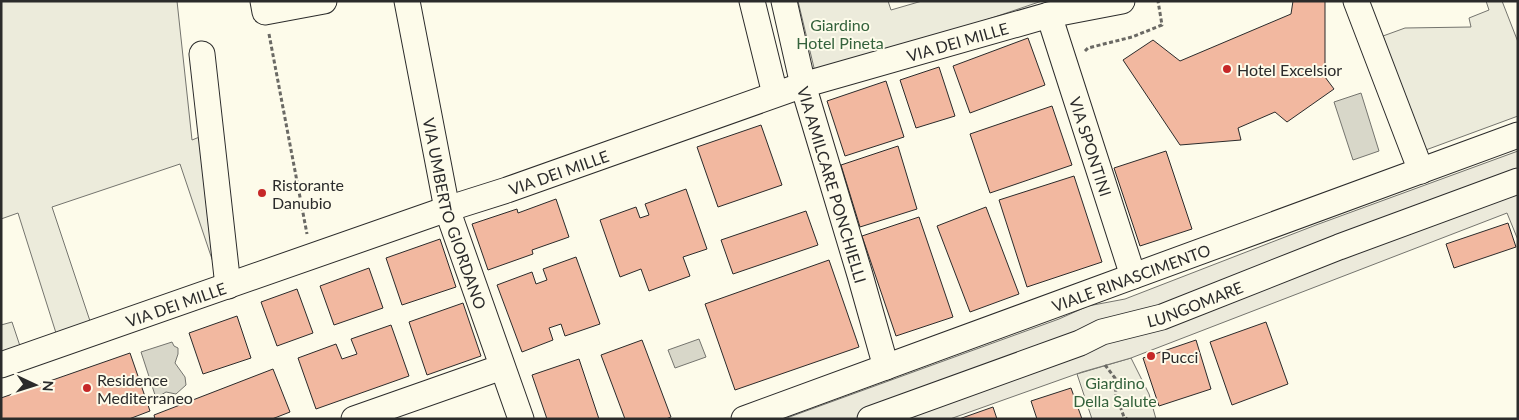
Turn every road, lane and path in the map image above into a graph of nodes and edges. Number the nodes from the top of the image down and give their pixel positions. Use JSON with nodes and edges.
{"nodes":[{"id":1,"x":324,"y":1,"type":"edge"},
{"id":2,"x":406,"y":1,"type":"edge"},
{"id":3,"x":752,"y":1,"type":"edge"},
{"id":4,"x":784,"y":1,"type":"edge"},
{"id":5,"x":1122,"y":1,"type":"edge"},
{"id":6,"x":1158,"y":1,"type":"edge"},
{"id":7,"x":1356,"y":1,"type":"edge"},
{"id":8,"x":264,"y":7,"type":"edge"},
{"id":9,"x":1049,"y":14,"type":"junction"},
{"id":10,"x":1162,"y":25,"type":"dead end"},
{"id":11,"x":202,"y":54,"type":"dead end"},
{"id":12,"x":803,"y":85,"type":"junction"},
{"id":13,"x":775,"y":94,"type":"junction"},
{"id":14,"x":1518,"y":135,"type":"edge"},
{"id":15,"x":1421,"y":171,"type":"junction"},
{"id":16,"x":1518,"y":181,"type":"edge"},
{"id":17,"x":447,"y":210,"type":"junction"},
{"id":18,"x":311,"y":257,"type":"junction"},
{"id":19,"x":1133,"y":276,"type":"junction"},
{"id":20,"x":228,"y":286,"type":"junction"},
{"id":21,"x":1,"y":365,"type":"edge"},
{"id":22,"x":1105,"y":365,"type":"dead end"},
{"id":23,"x":502,"y":366,"type":"junction"},
{"id":24,"x":886,"y":367,"type":"junction"},
{"id":25,"x":354,"y":419,"type":"edge"},
{"id":26,"x":521,"y":419,"type":"edge"},
{"id":27,"x":744,"y":419,"type":"edge"},
{"id":28,"x":870,"y":419,"type":"edge"},
{"id":29,"x":1127,"y":419,"type":"edge"}],
"edges":[{"from":1,"to":8,"type":"street"},
{"from":2,"to":17,"type":"street","name":"VIA UMBERTO GIORDANO"},
{"from":3,"to":13,"type":"street","name":"VIA AMILCARE PONCHIELLI"},
{"from":4,"to":12,"type":"street","name":"VIA AMILCARE PONCHIELLI"},
{"from":5,"to":9,"type":"street","name":"VIA DEI MILLE"},
{"from":6,"to":10,"type":"path"},
{"from":7,"to":15,"type":"street"},
{"from":8,"to":18,"type":"path"},
{"from":9,"to":12,"type":"street","name":"VIA DEI MILLE"},
{"from":9,"to":19,"type":"street","name":"VIA SPONTINI"},
{"from":11,"to":20,"type":"street"},
{"from":12,"to":13,"type":"street","name":"VIA DEI MILLE"},
{"from":12,"to":24,"type":"street","name":"VIA AMILCARE PONCHIELLI"},
{"from":13,"to":17,"type":"street","name":"VIA DEI MILLE"},
{"from":14,"to":15,"type":"street","name":"VIALE RINASCIMENTO"},
{"from":15,"to":19,"type":"street","name":"VIALE RINASCIMENTO"},
{"from":16,"to":28,"type":"street","name":"LUNGOMARE"},
{"from":17,"to":18,"type":"street","name":"VIA DEI MILLE"},
{"from":17,"to":23,"type":"street","name":"VIA UMBERTO GIORDANO"},
{"from":18,"to":20,"type":"street","name":"VIA DEI MILLE"},
{"from":19,"to":24,"type":"street","name":"VIALE RINASCIMENTO"},
{"from":20,"to":21,"type":"street","name":"VIA DEI MILLE"},
{"from":22,"to":29,"type":"path"},
{"from":23,"to":25,"type":"street"},
{"from":23,"to":26,"type":"street","name":"VIA UMBERTO GIORDANO"},
{"from":24,"to":27,"type":"street","name":"VIALE RINASCIMENTO"}]}
